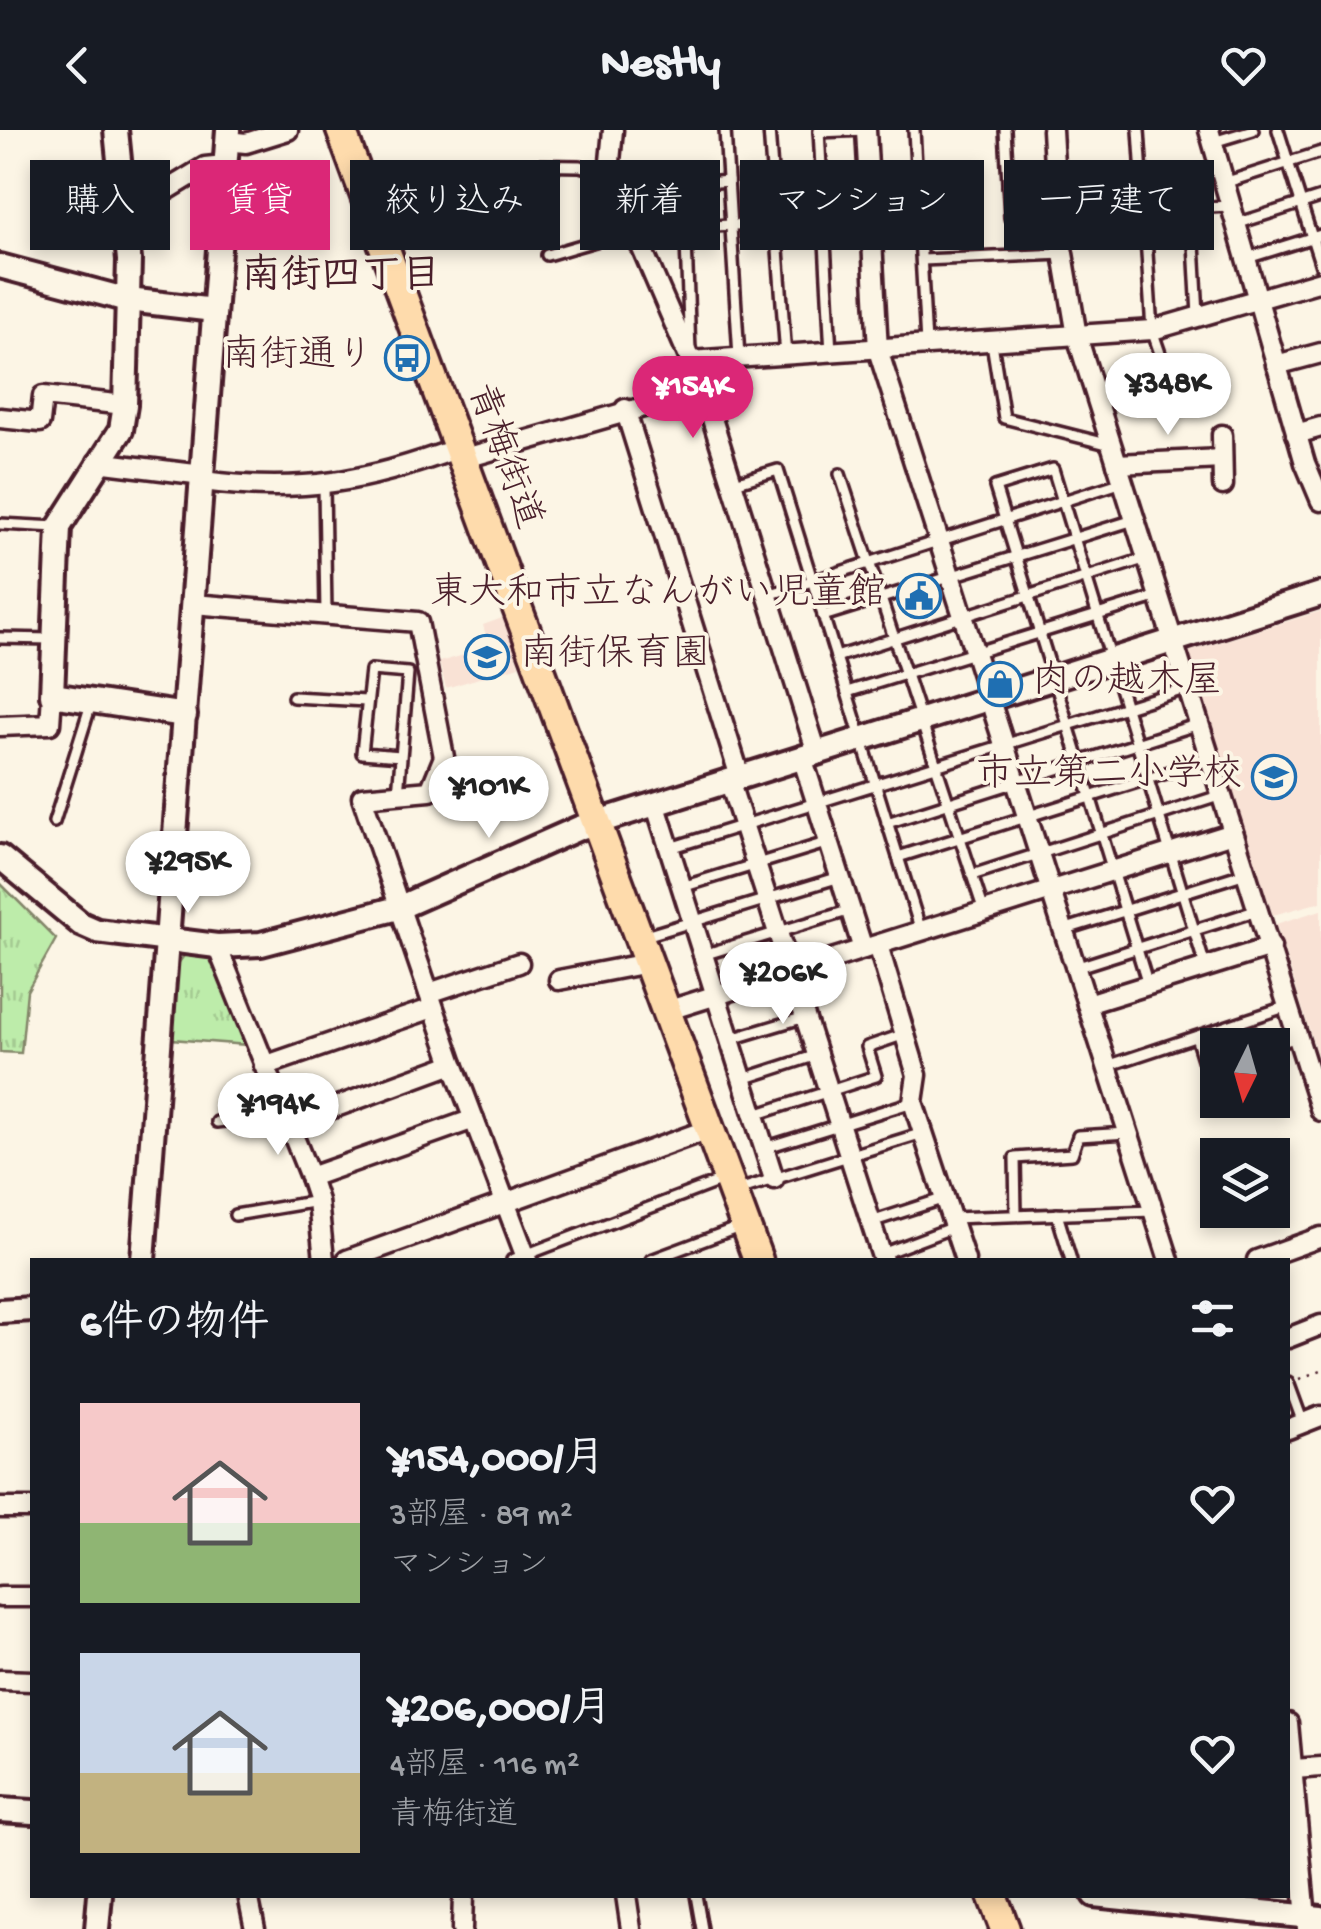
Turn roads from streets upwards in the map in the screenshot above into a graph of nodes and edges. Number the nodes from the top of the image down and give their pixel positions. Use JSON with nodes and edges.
{"nodes":[{"id":1,"x":116,"y":130,"type":"edge"},
{"id":2,"x":288,"y":130,"type":"edge"},
{"id":3,"x":341,"y":130,"type":"edge"},
{"id":4,"x":613,"y":130,"type":"edge"},
{"id":5,"x":866,"y":130,"type":"edge"},
{"id":6,"x":1052,"y":130,"type":"edge"},
{"id":7,"x":227,"y":135,"type":"edge"},
{"id":8,"x":1211,"y":136,"type":"edge"},
{"id":9,"x":120,"y":160,"type":"edge"},
{"id":10,"x":225,"y":160,"type":"edge"},
{"id":11,"x":127,"y":250,"type":"edge"},
{"id":12,"x":219,"y":250,"type":"edge"},
{"id":13,"x":0,"y":266,"type":"edge"},
{"id":14,"x":1321,"y":281,"type":"edge"},
{"id":15,"x":128,"y":300,"type":"junction"},
{"id":16,"x":1258,"y":301,"type":"junction"},
{"id":17,"x":214,"y":310,"type":"junction"},
{"id":18,"x":1077,"y":336,"type":"junction"},
{"id":19,"x":878,"y":350,"type":"junction"},
{"id":20,"x":1321,"y":353,"type":"edge"},
{"id":21,"x":690,"y":361,"type":"junction"},
{"id":22,"x":1276,"y":365,"type":"junction"},
{"id":23,"x":702,"y":390,"type":"junction"},
{"id":24,"x":125,"y":405,"type":"junction"},
{"id":25,"x":624,"y":409,"type":"junction"},
{"id":26,"x":0,"y":418,"type":"edge"},
{"id":27,"x":1321,"y":427,"type":"edge"},
{"id":28,"x":1296,"y":434,"type":"junction"},
{"id":29,"x":1222,"y":435,"type":"dead end"},
{"id":30,"x":460,"y":453,"type":"junction"},
{"id":31,"x":1222,"y":459,"type":"junction"},
{"id":32,"x":97,"y":462,"type":"junction"},
{"id":33,"x":1116,"y":464,"type":"junction"},
{"id":34,"x":203,"y":478,"type":"junction"},
{"id":35,"x":1223,"y":485,"type":"dead end"},
{"id":36,"x":1321,"y":500,"type":"edge"},
{"id":37,"x":1321,"y":594,"type":"edge"},
{"id":38,"x":193,"y":604,"type":"junction"},
{"id":39,"x":1172,"y":642,"type":"junction"},
{"id":40,"x":52,"y":695,"type":"junction"},
{"id":41,"x":988,"y":699,"type":"junction"},
{"id":42,"x":185,"y":714,"type":"junction"},
{"id":43,"x":0,"y":726,"type":"edge"},
{"id":44,"x":810,"y":755,"type":"junction"},
{"id":45,"x":734,"y":778,"type":"junction"},
{"id":46,"x":655,"y":803,"type":"junction"},
{"id":47,"x":596,"y":822,"type":"junction"},
{"id":48,"x":1233,"y":833,"type":"junction"},
{"id":49,"x":0,"y":857,"type":"edge"},
{"id":50,"x":1050,"y":890,"type":"junction"},
{"id":51,"x":398,"y":908,"type":"junction"},
{"id":52,"x":164,"y":939,"type":"junction"},
{"id":53,"x":217,"y":946,"type":"junction"},
{"id":54,"x":871,"y":947,"type":"junction"},
{"id":55,"x":1271,"y":947,"type":"junction"},
{"id":56,"x":643,"y":950,"type":"junction"},
{"id":57,"x":519,"y":963,"type":"dead end"},
{"id":58,"x":790,"y":972,"type":"junction"},
{"id":59,"x":559,"y":980,"type":"dead end"},
{"id":60,"x":716,"y":995,"type":"junction"},
{"id":61,"x":431,"y":1000,"type":"junction"},
{"id":62,"x":1087,"y":1004,"type":"junction"},
{"id":63,"x":666,"y":1011,"type":"junction"},
{"id":64,"x":453,"y":1064,"type":"junction"},
{"id":65,"x":264,"y":1066,"type":"junction"},
{"id":66,"x":1321,"y":1111,"type":"edge"},
{"id":67,"x":288,"y":1118,"type":"junction"},
{"id":68,"x":474,"y":1119,"type":"junction"},
{"id":69,"x":709,"y":1129,"type":"junction"},
{"id":70,"x":310,"y":1178,"type":"junction"},
{"id":71,"x":774,"y":1178,"type":"road end"},
{"id":72,"x":506,"y":1202,"type":"junction"},
{"id":73,"x":1321,"y":1237,"type":"edge"},
{"id":74,"x":882,"y":1257,"type":"edge"},
{"id":75,"x":143,"y":1258,"type":"edge"},
{"id":76,"x":324,"y":1258,"type":"edge"},
{"id":77,"x":353,"y":1258,"type":"edge"},
{"id":78,"x":522,"y":1258,"type":"edge"},
{"id":79,"x":757,"y":1258,"type":"edge"},
{"id":80,"x":964,"y":1258,"type":"edge"},
{"id":81,"x":1168,"y":1258,"type":"edge"},
{"id":82,"x":1263,"y":1258,"type":"edge"},
{"id":83,"x":30,"y":1308,"type":"edge"},
{"id":84,"x":0,"y":1311,"type":"edge"},
{"id":85,"x":1321,"y":1326,"type":"edge"},
{"id":86,"x":1290,"y":1337,"type":"edge"},
{"id":87,"x":0,"y":1508,"type":"edge"},
{"id":88,"x":30,"y":1508,"type":"edge"},
{"id":89,"x":0,"y":1597,"type":"edge"},
{"id":90,"x":30,"y":1598,"type":"edge"},
{"id":91,"x":0,"y":1680,"type":"edge"},
{"id":92,"x":30,"y":1681,"type":"edge"},
{"id":93,"x":1290,"y":1738,"type":"edge"},
{"id":94,"x":1321,"y":1767,"type":"edge"},
{"id":95,"x":1294,"y":1769,"type":"junction"},
{"id":96,"x":0,"y":1810,"type":"edge"},
{"id":97,"x":30,"y":1812,"type":"edge"},
{"id":98,"x":100,"y":1898,"type":"edge"},
{"id":99,"x":249,"y":1898,"type":"edge"},
{"id":100,"x":463,"y":1898,"type":"edge"},
{"id":101,"x":626,"y":1898,"type":"edge"},
{"id":102,"x":993,"y":1898,"type":"edge"},
{"id":103,"x":1119,"y":1898,"type":"edge"},
{"id":104,"x":1311,"y":1921,"type":"edge"},
{"id":105,"x":98,"y":1929,"type":"edge"},
{"id":106,"x":255,"y":1929,"type":"edge"},
{"id":107,"x":462,"y":1929,"type":"edge"},
{"id":108,"x":630,"y":1929,"type":"edge"},
{"id":109,"x":1005,"y":1929,"type":"edge"}],
"edges":[{"from":1,"to":9,"type":"street"},
{"from":2,"to":7,"type":"street"},
{"from":3,"to":30,"type":"main road","name":"青梅街道"},
{"from":4,"to":21,"type":"street"},
{"from":5,"to":19,"type":"street"},
{"from":6,"to":18,"type":"street"},
{"from":7,"to":10,"type":"street"},
{"from":8,"to":16,"type":"street"},
{"from":11,"to":15,"type":"street"},
{"from":12,"to":17,"type":"street"},
{"from":13,"to":15,"type":"street"},
{"from":14,"to":16,"type":"street"},
{"from":15,"to":17,"type":"street"},
{"from":15,"to":24,"type":"street"},
{"from":16,"to":18,"type":"street"},
{"from":16,"to":22,"type":"street"},
{"from":17,"to":34,"type":"street"},
{"from":18,"to":19,"type":"street"},
{"from":18,"to":33,"type":"street"},
{"from":19,"to":21,"type":"street"},
{"from":19,"to":41,"type":"street"},
{"from":20,"to":22,"type":"street"},
{"from":21,"to":23,"type":"street"},
{"from":22,"to":28,"type":"street"},
{"from":23,"to":25,"type":"street"},
{"from":23,"to":44,"type":"street"},
{"from":24,"to":26,"type":"street"},
{"from":24,"to":32,"type":"street"},
{"from":25,"to":30,"type":"street"},
{"from":25,"to":45,"type":"street"},
{"from":27,"to":28,"type":"street"},
{"from":28,"to":36,"type":"street"},
{"from":29,"to":31,"type":"street"},
{"from":30,"to":34,"type":"street"},
{"from":30,"to":47,"type":"main road","name":"青梅街道"},
{"from":31,"to":33,"type":"street"},
{"from":31,"to":35,"type":"street"},
{"from":32,"to":34,"type":"street"},
{"from":32,"to":40,"type":"street"},
{"from":33,"to":39,"type":"street"},
{"from":34,"to":38,"type":"street"},
{"from":37,"to":39,"type":"street"},
{"from":38,"to":42,"type":"street"},
{"from":38,"to":51,"type":"street"},
{"from":39,"to":41,"type":"street"},
{"from":39,"to":48,"type":"street"},
{"from":40,"to":42,"type":"street"},
{"from":40,"to":43,"type":"street"},
{"from":41,"to":44,"type":"street"},
{"from":41,"to":50,"type":"street"},
{"from":42,"to":52,"type":"street"},
{"from":44,"to":45,"type":"street"},
{"from":44,"to":54,"type":"street"},
{"from":45,"to":46,"type":"street"},
{"from":45,"to":58,"type":"street"},
{"from":46,"to":47,"type":"street"},
{"from":46,"to":60,"type":"street"},
{"from":47,"to":51,"type":"street"},
{"from":47,"to":56,"type":"main road","name":"青梅街道"},
{"from":48,"to":50,"type":"street"},
{"from":48,"to":55,"type":"street"},
{"from":49,"to":52,"type":"street"},
{"from":50,"to":54,"type":"street"},
{"from":50,"to":62,"type":"street"},
{"from":51,"to":53,"type":"street"},
{"from":51,"to":61,"type":"street"},
{"from":52,"to":53,"type":"street"},
{"from":52,"to":75,"type":"street"},
{"from":53,"to":65,"type":"street"},
{"from":54,"to":58,"type":"street"},
{"from":54,"to":80,"type":"street"},
{"from":55,"to":62,"type":"street"},
{"from":55,"to":66,"type":"street"},
{"from":56,"to":59,"type":"street"},
{"from":56,"to":63,"type":"main road","name":"青梅街道"},
{"from":57,"to":61,"type":"street"},
{"from":58,"to":60,"type":"street"},
{"from":58,"to":74,"type":"street"},
{"from":60,"to":63,"type":"street"},
{"from":60,"to":71,"type":"street"},
{"from":61,"to":64,"type":"street"},
{"from":61,"to":65,"type":"street"},
{"from":62,"to":81,"type":"street"},
{"from":63,"to":69,"type":"main road","name":"青梅街道"},
{"from":64,"to":67,"type":"street"},
{"from":64,"to":68,"type":"street"},
{"from":65,"to":67,"type":"street"},
{"from":67,"to":70,"type":"street"},
{"from":68,"to":70,"type":"street"},
{"from":68,"to":72,"type":"street"},
{"from":69,"to":72,"type":"street"},
{"from":69,"to":79,"type":"main road","name":"青梅街道"},
{"from":70,"to":76,"type":"street"},
{"from":72,"to":77,"type":"street"},
{"from":72,"to":78,"type":"street"},
{"from":73,"to":82,"type":"street"},
{"from":83,"to":84,"type":"street"},
{"from":85,"to":86,"type":"street"},
{"from":87,"to":88,"type":"street"},
{"from":89,"to":90,"type":"street"},
{"from":91,"to":92,"type":"street"},
{"from":93,"to":95,"type":"street"},
{"from":94,"to":95,"type":"street"},
{"from":95,"to":104,"type":"street"},
{"from":96,"to":97,"type":"street"},
{"from":98,"to":105,"type":"street"},
{"from":99,"to":106,"type":"street"},
{"from":100,"to":107,"type":"street"},
{"from":101,"to":108,"type":"street"},
{"from":102,"to":109,"type":"main road"},
{"from":103,"to":104,"type":"street"}]}
